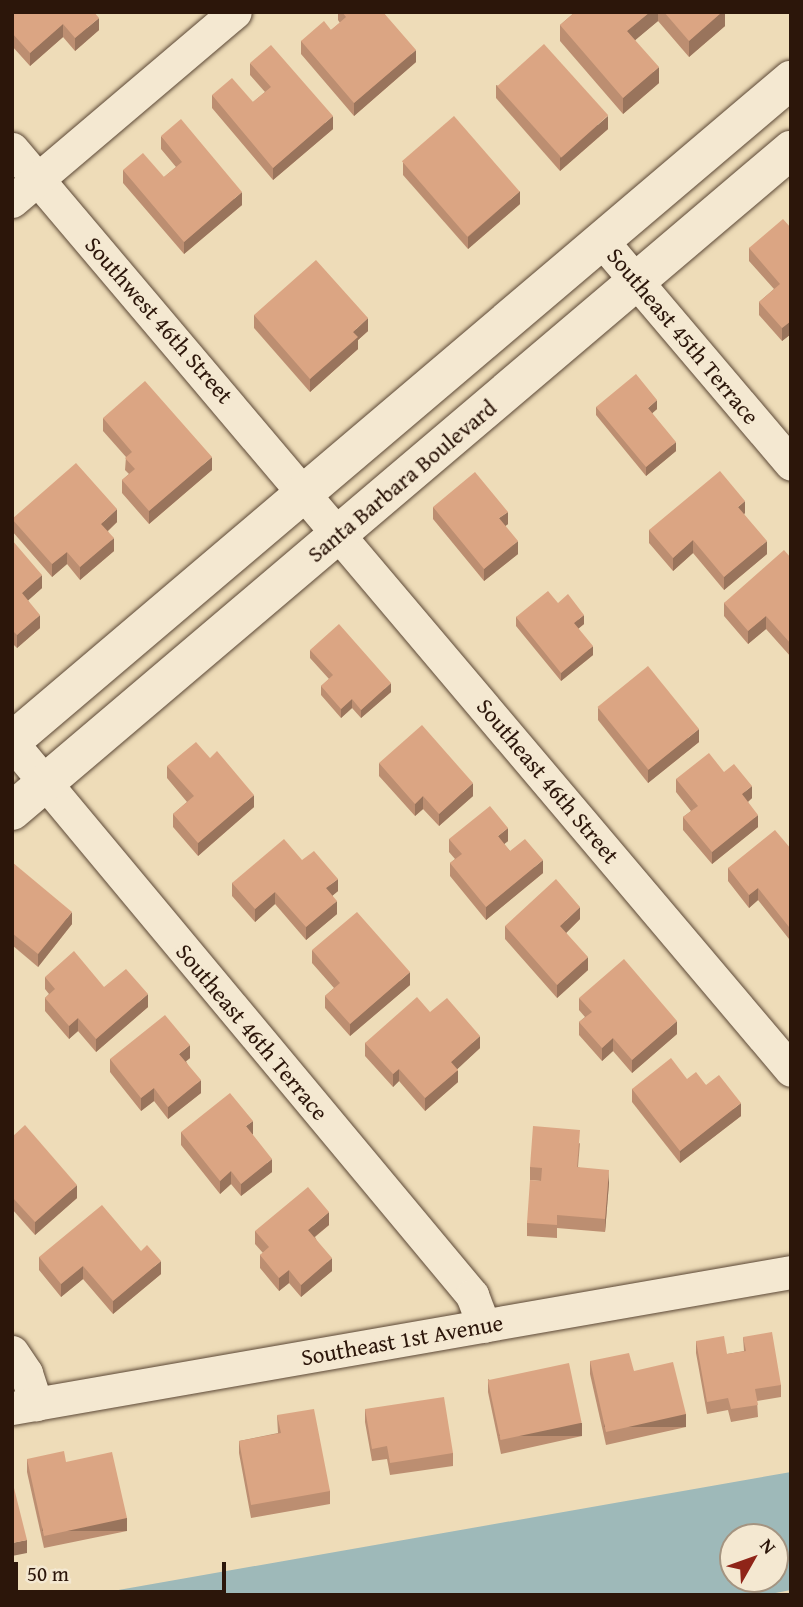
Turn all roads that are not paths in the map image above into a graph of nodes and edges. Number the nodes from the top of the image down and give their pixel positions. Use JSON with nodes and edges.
{"nodes":[{"id":1,"x":235,"y":12,"type":"edge"},
{"id":2,"x":791,"y":80,"type":"edge"},
{"id":3,"x":12,"y":149,"type":"edge"},
{"id":4,"x":791,"y":150,"type":"edge"},
{"id":5,"x":38,"y":179,"type":"junction"},
{"id":6,"x":12,"y":201,"type":"edge"},
{"id":7,"x":602,"y":241,"type":"junction"},
{"id":8,"x":636,"y":283,"type":"junction"},
{"id":9,"x":791,"y":464,"type":"edge"},
{"id":10,"x":305,"y":492,"type":"junction"},
{"id":11,"x":340,"y":533,"type":"junction"},
{"id":12,"x":12,"y":742,"type":"edge"},
{"id":13,"x":45,"y":784,"type":"junction"},
{"id":14,"x":12,"y":811,"type":"edge"},
{"id":15,"x":791,"y":1070,"type":"edge"},
{"id":16,"x":791,"y":1272,"type":"edge"},
{"id":17,"x":484,"y":1326,"type":"junction"},
{"id":18,"x":12,"y":1352,"type":"edge"},
{"id":19,"x":24,"y":1406,"type":"edge"}],
"edges":[{"from":1,"to":5,"type":"street"},
{"from":2,"to":7,"type":"main road"},
{"from":3,"to":5,"type":"street","name":"Southwest 46th Street"},
{"from":4,"to":8,"type":"main road","name":"Santa Barbara Boulevard"},
{"from":5,"to":6,"type":"street"},
{"from":5,"to":10,"type":"street","name":"Southwest 46th Street"},
{"from":7,"to":8,"type":"street","name":"Southeast 45th Terrace"},
{"from":7,"to":10,"type":"main road"},
{"from":8,"to":9,"type":"street","name":"Southeast 45th Terrace"},
{"from":8,"to":11,"type":"main road","name":"Santa Barbara Boulevard"},
{"from":10,"to":11,"type":"street","name":"Southeast 46th Street"},
{"from":10,"to":12,"type":"main road"},
{"from":11,"to":13,"type":"main road","name":"Santa Barbara Boulevard"},
{"from":11,"to":15,"type":"street","name":"Southeast 46th Street"},
{"from":12,"to":13,"type":"street","name":"Southeast 46th Terrace"},
{"from":13,"to":14,"type":"main road","name":"Santa Barbara Boulevard"},
{"from":13,"to":17,"type":"street","name":"Southeast 46th Terrace"},
{"from":16,"to":17,"type":"street","name":"Southeast 1st Avenue"},
{"from":17,"to":19,"type":"street","name":"Southeast 1st Avenue"},
{"from":18,"to":19,"type":"street"}]}
